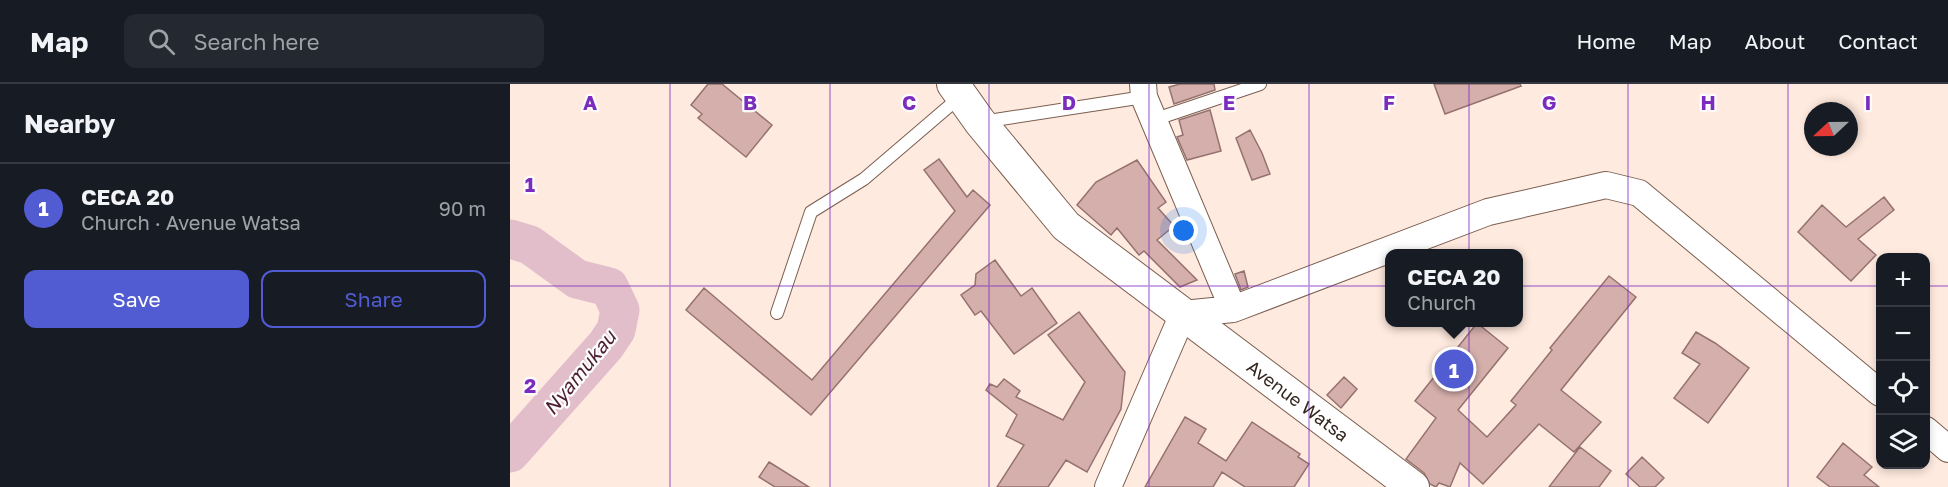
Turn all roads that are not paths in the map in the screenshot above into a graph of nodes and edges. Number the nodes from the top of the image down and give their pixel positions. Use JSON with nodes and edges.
{"nodes":[{"id":1,"x":1260,"y":84,"type":"edge"},
{"id":2,"x":958,"y":90,"type":"edge"},
{"id":3,"x":1147,"y":100,"type":"edge"},
{"id":4,"x":980,"y":122,"type":"junction"},
{"id":5,"x":1391,"y":249,"type":"edge"},
{"id":6,"x":1385,"y":251,"type":"edge"},
{"id":7,"x":1233,"y":309,"type":"junction"},
{"id":8,"x":777,"y":313,"type":"dead end"},
{"id":9,"x":1183,"y":314,"type":"junction"},
{"id":10,"x":1876,"y":389,"type":"edge"},
{"id":11,"x":1930,"y":433,"type":"edge"},
{"id":12,"x":1948,"y":449,"type":"edge"},
{"id":13,"x":1108,"y":487,"type":"edge"},
{"id":14,"x":1413,"y":487,"type":"edge"}],
"edges":[{"from":1,"to":3,"type":"lane"},
{"from":2,"to":4,"type":"street","name":"Avenue Watsa"},
{"from":2,"to":8,"type":"lane"},
{"from":3,"to":4,"type":"lane"},
{"from":3,"to":7,"type":"street"},
{"from":4,"to":9,"type":"street","name":"Avenue Watsa"},
{"from":5,"to":10,"type":"street"},
{"from":6,"to":7,"type":"street"},
{"from":7,"to":9,"type":"street"},
{"from":9,"to":13,"type":"street"},
{"from":9,"to":14,"type":"street","name":"Avenue Watsa"},
{"from":11,"to":12,"type":"street"}]}
